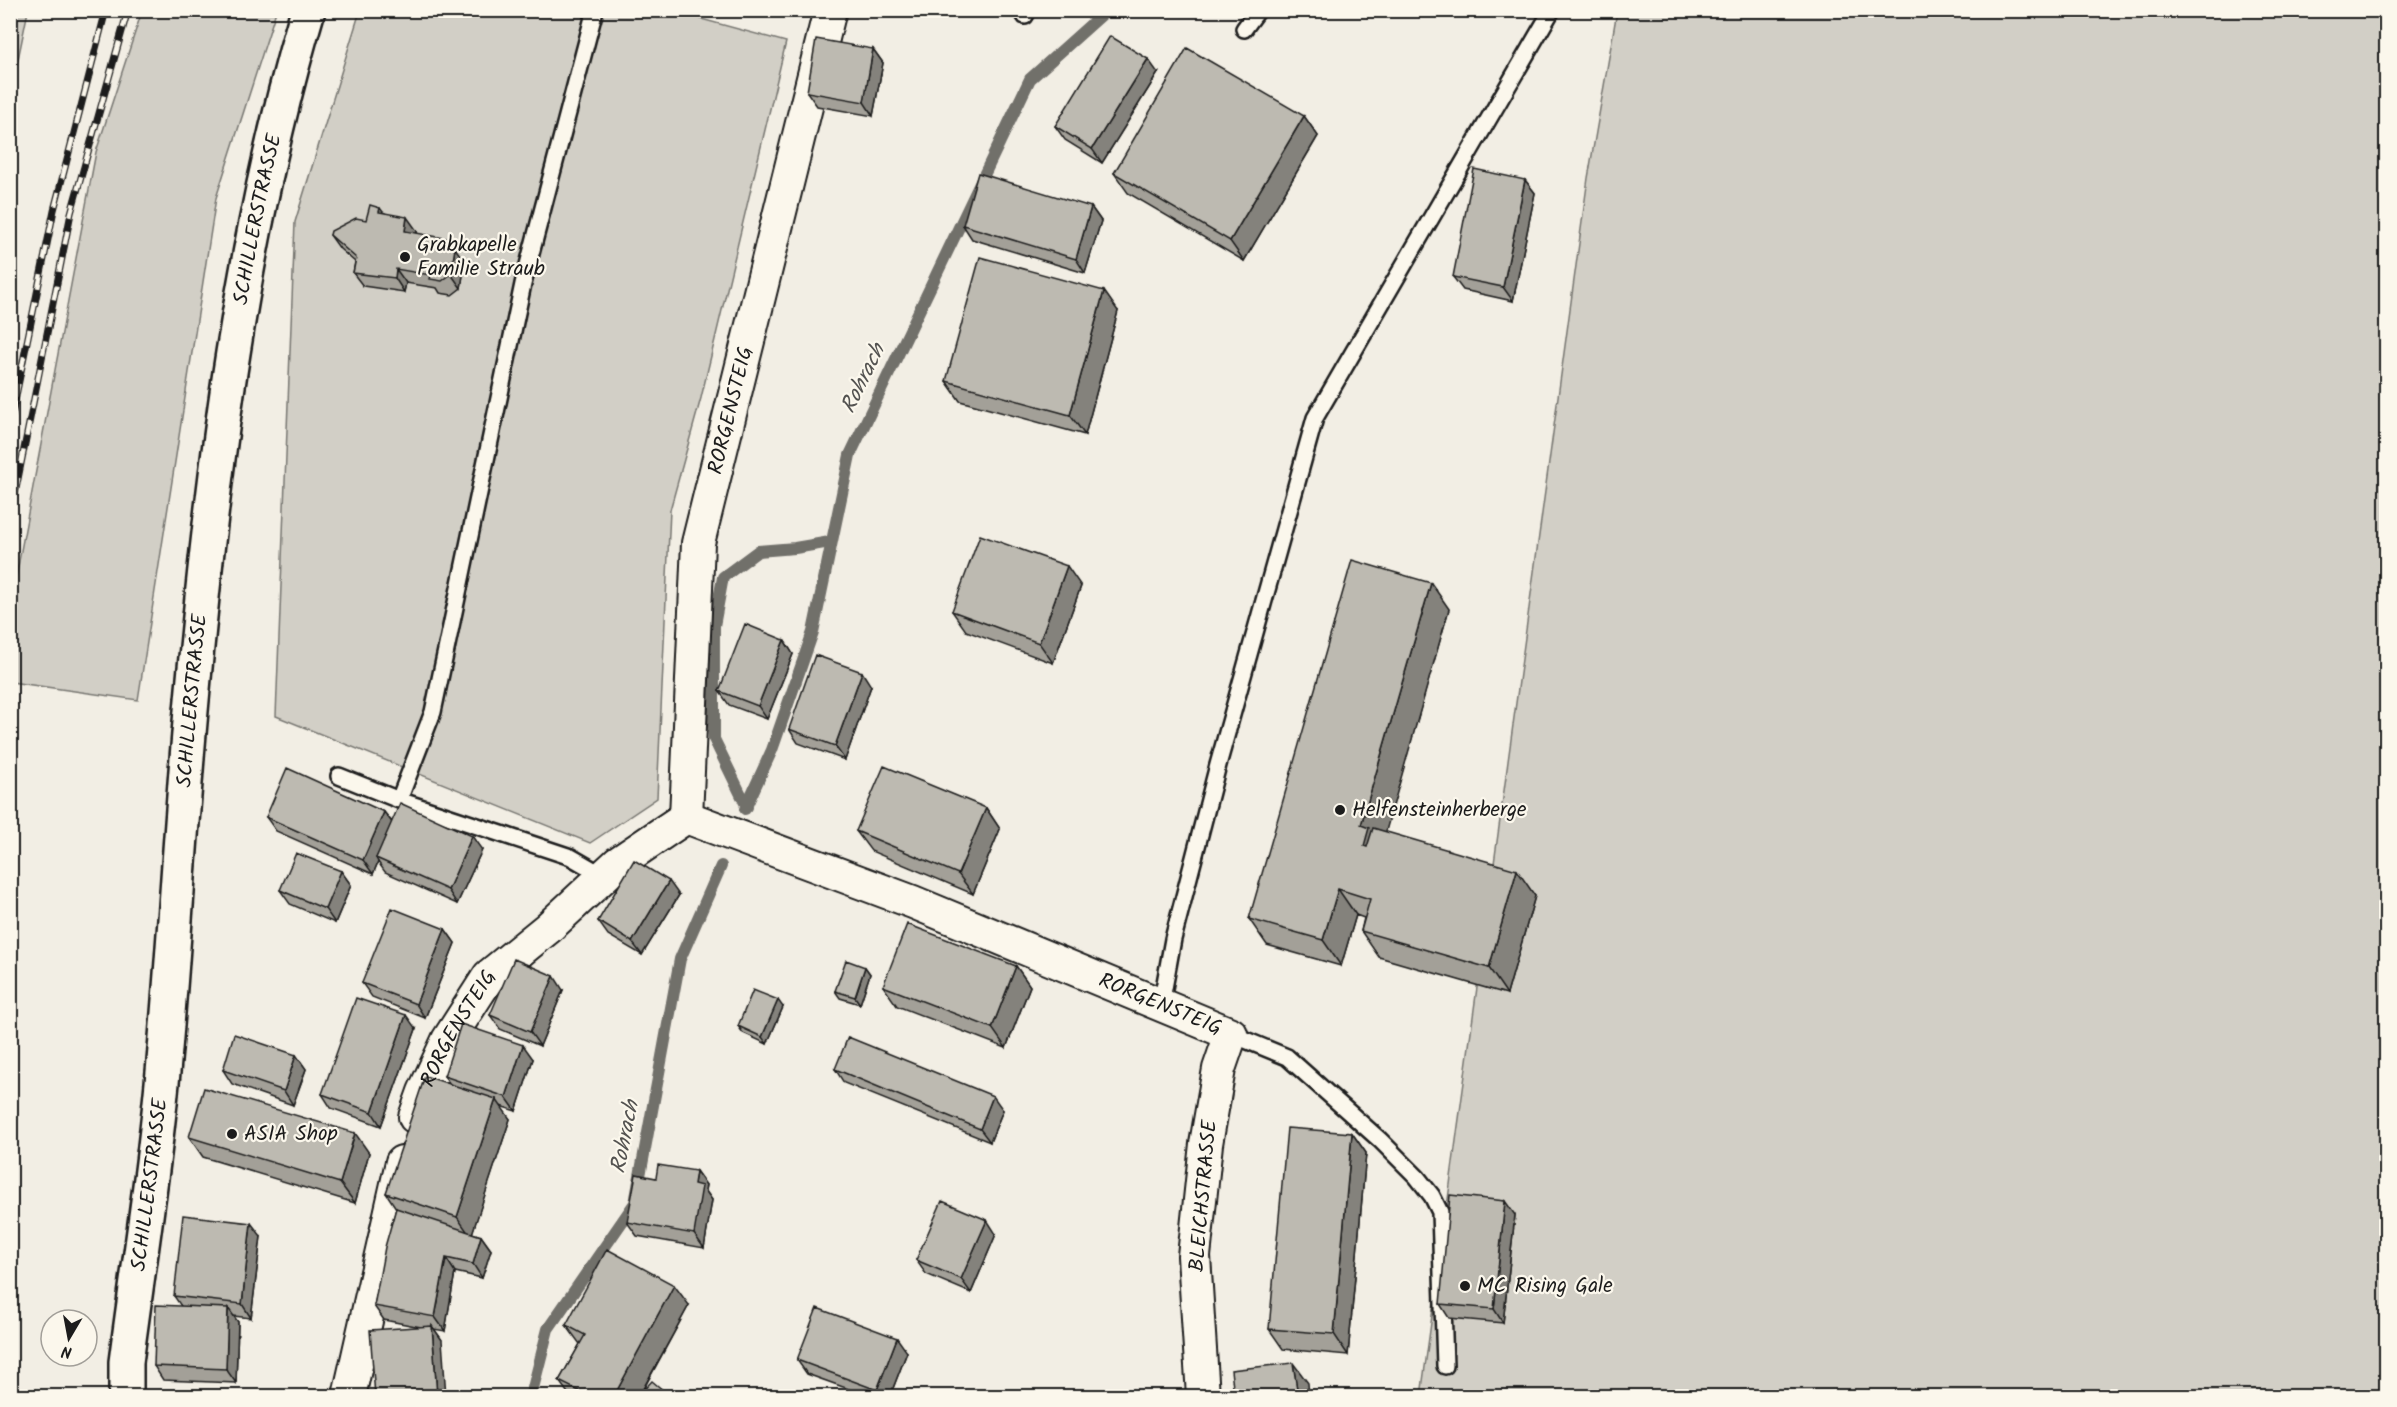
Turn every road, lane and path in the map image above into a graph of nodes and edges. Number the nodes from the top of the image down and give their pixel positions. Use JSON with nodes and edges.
{"nodes":[{"id":1,"x":308,"y":10,"type":"edge"},
{"id":2,"x":595,"y":10,"type":"edge"},
{"id":3,"x":830,"y":10,"type":"edge"},
{"id":4,"x":1022,"y":10,"type":"edge"},
{"id":5,"x":1028,"y":10,"type":"edge"},
{"id":6,"x":1258,"y":10,"type":"edge"},
{"id":7,"x":1552,"y":10,"type":"edge"},
{"id":8,"x":1244,"y":28,"type":"dead end"},
{"id":9,"x":339,"y":776,"type":"dead end"},
{"id":10,"x":399,"y":800,"type":"junction"},
{"id":11,"x":686,"y":817,"type":"junction"},
{"id":12,"x":604,"y":876,"type":"junction"},
{"id":13,"x":1161,"y":1005,"type":"junction"},
{"id":14,"x":1231,"y":1034,"type":"junction"},
{"id":15,"x":1445,"y":1366,"type":"dead end"},
{"id":16,"x":126,"y":1396,"type":"edge"},
{"id":17,"x":349,"y":1396,"type":"edge"},
{"id":18,"x":1203,"y":1396,"type":"edge"}],
"edges":[{"from":1,"to":16,"type":"main road","name":"SCHILLERSTRASSE"},
{"from":2,"to":10,"type":"lane"},
{"from":3,"to":11,"type":"street","name":"RORGENSTEIG"},
{"from":4,"to":5,"type":"lane"},
{"from":6,"to":8,"type":"lane"},
{"from":7,"to":13,"type":"lane"},
{"from":9,"to":10,"type":"lane"},
{"from":10,"to":12,"type":"lane"},
{"from":11,"to":12,"type":"street","name":"RORGENSTEIG"},
{"from":11,"to":13,"type":"street","name":"RORGENSTEIG"},
{"from":12,"to":17,"type":"street","name":"RORGENSTEIG"},
{"from":13,"to":14,"type":"street","name":"RORGENSTEIG"},
{"from":14,"to":15,"type":"lane","name":"RORGENSTEIG"},
{"from":14,"to":18,"type":"street","name":"BLEICHSTRASSE"}]}
